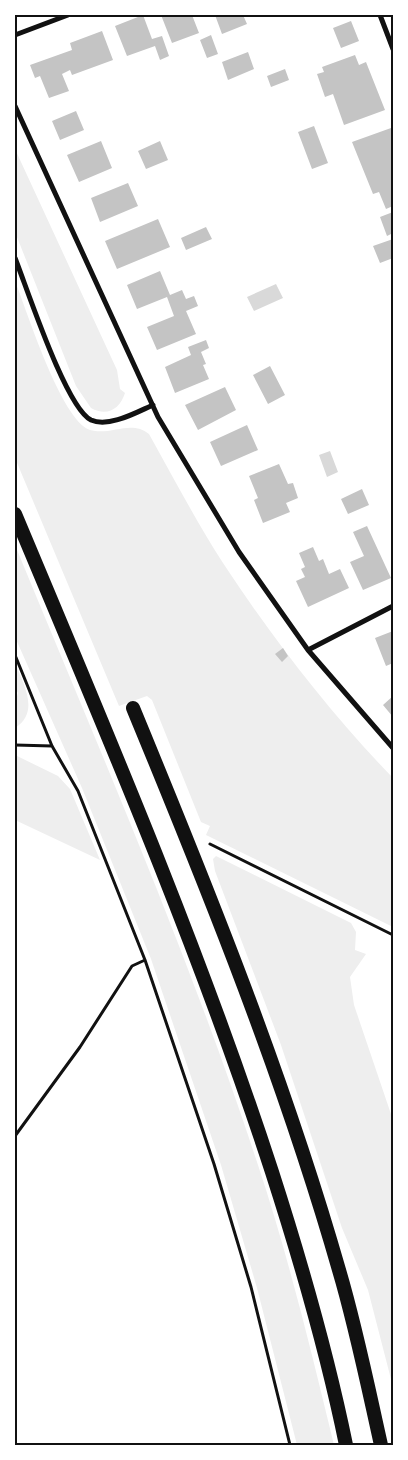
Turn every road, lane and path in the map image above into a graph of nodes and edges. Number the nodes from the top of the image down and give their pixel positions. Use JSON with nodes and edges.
{"nodes":[{"id":1,"x":68,"y":15,"type":"edge"},
{"id":2,"x":380,"y":15,"type":"edge"},
{"id":3,"x":15,"y":35,"type":"edge"},
{"id":4,"x":393,"y":49,"type":"edge"},
{"id":5,"x":15,"y":106,"type":"edge"},
{"id":6,"x":15,"y":258,"type":"edge"},
{"id":7,"x":153,"y":405,"type":"junction"},
{"id":8,"x":15,"y":514,"type":"edge"},
{"id":9,"x":393,"y":606,"type":"edge"},
{"id":10,"x":308,"y":650,"type":"junction"},
{"id":11,"x":15,"y":655,"type":"edge"},
{"id":12,"x":133,"y":708,"type":"dead end"},
{"id":13,"x":15,"y":745,"type":"edge"},
{"id":14,"x":52,"y":746,"type":"junction"},
{"id":15,"x":393,"y":748,"type":"edge"},
{"id":16,"x":210,"y":844,"type":"dead end"},
{"id":17,"x":393,"y":935,"type":"edge"},
{"id":18,"x":145,"y":960,"type":"junction"},
{"id":19,"x":15,"y":1136,"type":"edge"},
{"id":20,"x":290,"y":1445,"type":"edge"},
{"id":21,"x":346,"y":1445,"type":"edge"},
{"id":22,"x":381,"y":1445,"type":"edge"}],
"edges":[{"from":1,"to":3,"type":"street"},
{"from":2,"to":4,"type":"street"},
{"from":5,"to":7,"type":"street"},
{"from":6,"to":7,"type":"street"},
{"from":7,"to":10,"type":"street"},
{"from":8,"to":21,"type":"highway"},
{"from":9,"to":10,"type":"street"},
{"from":10,"to":15,"type":"street"},
{"from":11,"to":14,"type":"path"},
{"from":12,"to":22,"type":"highway"},
{"from":13,"to":14,"type":"path"},
{"from":14,"to":18,"type":"path"},
{"from":16,"to":17,"type":"path"},
{"from":18,"to":19,"type":"path"},
{"from":18,"to":20,"type":"path"}]}
